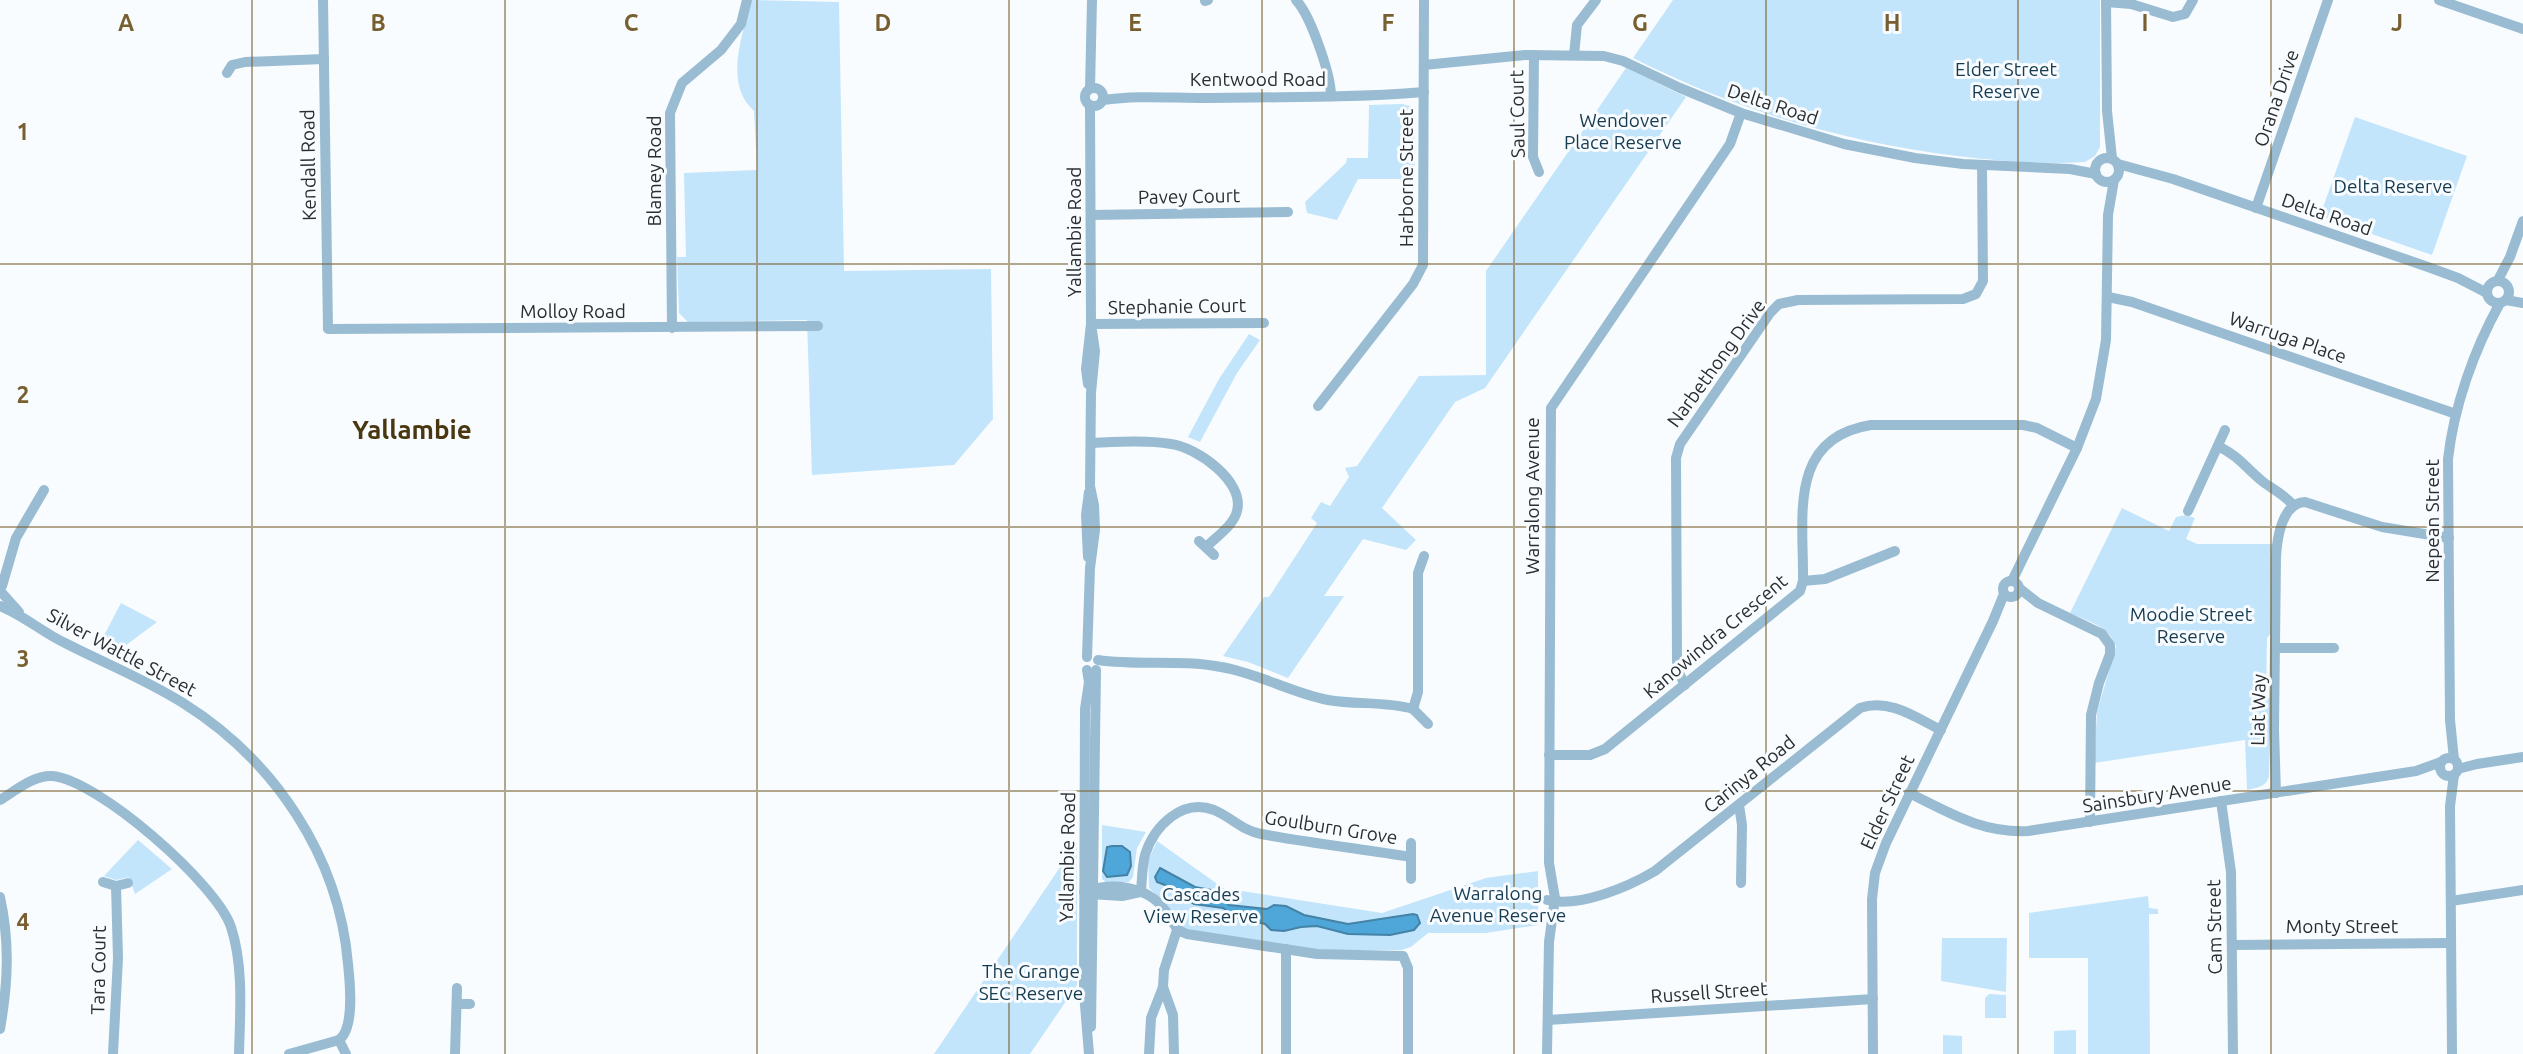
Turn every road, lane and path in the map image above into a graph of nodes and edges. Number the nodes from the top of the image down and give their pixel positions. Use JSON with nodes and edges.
{"nodes":[{"id":1,"x":323,"y":0,"type":"edge"},
{"id":2,"x":747,"y":0,"type":"edge"},
{"id":3,"x":1092,"y":0,"type":"edge"},
{"id":4,"x":1296,"y":0,"type":"edge"},
{"id":5,"x":1424,"y":0,"type":"edge"},
{"id":6,"x":1596,"y":0,"type":"edge"},
{"id":7,"x":2193,"y":0,"type":"edge"},
{"id":8,"x":2328,"y":0,"type":"edge"},
{"id":9,"x":2439,"y":0,"type":"edge"},
{"id":10,"x":2106,"y":1,"type":"edge"},
{"id":11,"x":2461,"y":4,"type":"edge"},
{"id":12,"x":2523,"y":29,"type":"edge"},
{"id":13,"x":1534,"y":55,"type":"junction"},
{"id":14,"x":1574,"y":55,"type":"junction"},
{"id":15,"x":324,"y":60,"type":"junction"},
{"id":16,"x":1424,"y":60,"type":"junction"},
{"id":17,"x":227,"y":73,"type":"dead end"},
{"id":18,"x":1331,"y":96,"type":"junction"},
{"id":19,"x":1424,"y":96,"type":"junction"},
{"id":20,"x":1097,"y":97,"type":"junction"},
{"id":21,"x":1745,"y":114,"type":"junction"},
{"id":22,"x":2107,"y":161,"type":"junction"},
{"id":23,"x":1982,"y":165,"type":"junction"},
{"id":24,"x":2070,"y":169,"type":"junction"},
{"id":25,"x":1539,"y":172,"type":"dead end"},
{"id":26,"x":2144,"y":173,"type":"junction"},
{"id":27,"x":2099,"y":177,"type":"junction"},
{"id":28,"x":2116,"y":178,"type":"junction"},
{"id":29,"x":2256,"y":208,"type":"junction"},
{"id":30,"x":1288,"y":212,"type":"dead end"},
{"id":31,"x":1091,"y":215,"type":"junction"},
{"id":32,"x":2108,"y":215,"type":"junction"},
{"id":33,"x":2523,"y":221,"type":"edge"},
{"id":34,"x":2498,"y":291,"type":"junction"},
{"id":35,"x":2108,"y":297,"type":"junction"},
{"id":36,"x":2523,"y":300,"type":"edge"},
{"id":37,"x":1264,"y":323,"type":"dead end"},
{"id":38,"x":1091,"y":324,"type":"junction"},
{"id":39,"x":818,"y":326,"type":"dead end"},
{"id":40,"x":672,"y":328,"type":"junction"},
{"id":41,"x":328,"y":329,"type":"joint"},
{"id":42,"x":1318,"y":406,"type":"dead end"},
{"id":43,"x":2456,"y":414,"type":"junction"},
{"id":44,"x":2225,"y":430,"type":"dead end"},
{"id":45,"x":1091,"y":443,"type":"junction"},
{"id":46,"x":2218,"y":446,"type":"junction"},
{"id":47,"x":2077,"y":448,"type":"junction"},
{"id":48,"x":44,"y":490,"type":"dead end"},
{"id":49,"x":2292,"y":505,"type":"junction"},
{"id":50,"x":2188,"y":513,"type":"dead end"},
{"id":51,"x":2449,"y":533,"type":"junction"},
{"id":52,"x":1206,"y":548,"type":"dead end"},
{"id":53,"x":1895,"y":551,"type":"dead end"},
{"id":54,"x":11,"y":554,"type":"junction"},
{"id":55,"x":1424,"y":556,"type":"dead end"},
{"id":56,"x":0,"y":568,"type":"edge"},
{"id":57,"x":1803,"y":581,"type":"junction"},
{"id":58,"x":1,"y":590,"type":"edge"},
{"id":59,"x":2013,"y":590,"type":"junction"},
{"id":60,"x":0,"y":606,"type":"edge"},
{"id":61,"x":27,"y":620,"type":"junction"},
{"id":62,"x":2276,"y":648,"type":"junction"},
{"id":63,"x":2334,"y":648,"type":"dead end"},
{"id":64,"x":1094,"y":664,"type":"junction"},
{"id":65,"x":1685,"y":685,"type":"junction"},
{"id":66,"x":1413,"y":709,"type":"junction"},
{"id":67,"x":1428,"y":724,"type":"dead end"},
{"id":68,"x":1941,"y":730,"type":"junction"},
{"id":69,"x":1549,"y":755,"type":"junction"},
{"id":70,"x":2523,"y":757,"type":"edge"},
{"id":71,"x":2450,"y":767,"type":"junction"},
{"id":72,"x":1909,"y":793,"type":"junction"},
{"id":73,"x":2276,"y":793,"type":"junction"},
{"id":74,"x":0,"y":800,"type":"edge"},
{"id":75,"x":2221,"y":801,"type":"junction"},
{"id":76,"x":1739,"y":804,"type":"junction"},
{"id":77,"x":2090,"y":822,"type":"junction"},
{"id":78,"x":1411,"y":843,"type":"dead end"},
{"id":79,"x":1411,"y":857,"type":"junction"},
{"id":80,"x":1411,"y":879,"type":"dead end"},
{"id":81,"x":103,"y":882,"type":"dead end"},
{"id":82,"x":128,"y":883,"type":"dead end"},
{"id":83,"x":1741,"y":883,"type":"dead end"},
{"id":84,"x":116,"y":886,"type":"junction"},
{"id":85,"x":2523,"y":890,"type":"edge"},
{"id":86,"x":1090,"y":892,"type":"junction"},
{"id":87,"x":1140,"y":892,"type":"junction"},
{"id":88,"x":0,"y":897,"type":"edge"},
{"id":89,"x":1552,"y":900,"type":"junction"},
{"id":90,"x":2451,"y":901,"type":"junction"},
{"id":91,"x":1177,"y":930,"type":"junction"},
{"id":92,"x":2451,"y":943,"type":"junction"},
{"id":93,"x":2232,"y":944,"type":"junction"},
{"id":94,"x":1286,"y":949,"type":"junction"},
{"id":95,"x":1163,"y":987,"type":"junction"},
{"id":96,"x":457,"y":988,"type":"dead end"},
{"id":97,"x":1873,"y":999,"type":"junction"},
{"id":98,"x":457,"y":1003,"type":"junction"},
{"id":99,"x":470,"y":1004,"type":"dead end"},
{"id":100,"x":1548,"y":1020,"type":"junction"},
{"id":101,"x":0,"y":1029,"type":"edge"},
{"id":102,"x":339,"y":1040,"type":"junction"},
{"id":103,"x":1088,"y":1049,"type":"edge"},
{"id":104,"x":113,"y":1054,"type":"edge"},
{"id":105,"x":239,"y":1054,"type":"edge"},
{"id":106,"x":289,"y":1054,"type":"edge"},
{"id":107,"x":346,"y":1054,"type":"edge"},
{"id":108,"x":455,"y":1054,"type":"edge"},
{"id":109,"x":1149,"y":1054,"type":"edge"},
{"id":110,"x":1174,"y":1054,"type":"edge"},
{"id":111,"x":1286,"y":1054,"type":"edge"},
{"id":112,"x":1408,"y":1054,"type":"edge"},
{"id":113,"x":1547,"y":1054,"type":"edge"},
{"id":114,"x":1873,"y":1054,"type":"edge"},
{"id":115,"x":2233,"y":1054,"type":"edge"},
{"id":116,"x":2452,"y":1054,"type":"edge"}],
"edges":[{"from":1,"to":15,"type":"street","name":"Kendall Road"},
{"from":2,"to":40,"type":"street","name":"Blamey Road"},
{"from":3,"to":20,"type":"street","name":"Yallambie Road"},
{"from":4,"to":18,"type":"street"},
{"from":5,"to":16,"type":"street","name":"Harborne Street"},
{"from":6,"to":14,"type":"street"},
{"from":7,"to":10,"type":"street"},
{"from":8,"to":29,"type":"street","name":"Orana Drive"},
{"from":9,"to":11,"type":"street"},
{"from":10,"to":22,"type":"street"},
{"from":11,"to":12,"type":"street"},
{"from":13,"to":14,"type":"street","name":"Delta Road"},
{"from":13,"to":16,"type":"street","name":"Delta Road"},
{"from":13,"to":25,"type":"street","name":"Saul Court"},
{"from":14,"to":21,"type":"street","name":"Delta Road"},
{"from":15,"to":17,"type":"street"},
{"from":15,"to":41,"type":"street","name":"Kendall Road"},
{"from":16,"to":19,"type":"street","name":"Harborne Street"},
{"from":18,"to":19,"type":"street","name":"Kentwood Road"},
{"from":18,"to":20,"type":"street","name":"Kentwood Road"},
{"from":19,"to":42,"type":"street","name":"Harborne Street"},
{"from":20,"to":31,"type":"street","name":"Yallambie Road"},
{"from":21,"to":23,"type":"street","name":"Delta Road"},
{"from":21,"to":69,"type":"street","name":"Warralong Avenue"},
{"from":22,"to":24,"type":"street","name":"Delta Road"},
{"from":22,"to":26,"type":"street","name":"Delta Road"},
{"from":22,"to":27,"type":"street"},
{"from":22,"to":28,"type":"street","name":"Elder Street"},
{"from":23,"to":24,"type":"street","name":"Delta Road"},
{"from":23,"to":65,"type":"street","name":"Narbethong Drive"},
{"from":24,"to":27,"type":"street","name":"Delta Road"},
{"from":26,"to":28,"type":"street","name":"Delta Road"},
{"from":26,"to":29,"type":"street","name":"Delta Road"},
{"from":27,"to":28,"type":"street","name":"Delta Road"},
{"from":27,"to":32,"type":"street","name":"Elder Street"},
{"from":28,"to":32,"type":"street","name":"Elder Street"},
{"from":29,"to":34,"type":"street","name":"Delta Road"},
{"from":30,"to":31,"type":"street","name":"Pavey Court"},
{"from":31,"to":38,"type":"street","name":"Yallambie Road"},
{"from":32,"to":35,"type":"street","name":"Elder Street"},
{"from":33,"to":34,"type":"street","name":"Nepean Street"},
{"from":34,"to":36,"type":"street","name":"Delta Road"},
{"from":34,"to":43,"type":"street","name":"Nepean Street"},
{"from":35,"to":43,"type":"street","name":"Warruga Place"},
{"from":35,"to":47,"type":"street","name":"Elder Street"},
{"from":37,"to":38,"type":"street","name":"Stephanie Court"},
{"from":38,"to":45,"type":"street","name":"Yallambie Road"},
{"from":39,"to":40,"type":"street","name":"Molloy Road"},
{"from":40,"to":41,"type":"street","name":"Molloy Road"},
{"from":43,"to":51,"type":"street","name":"Nepean Street"},
{"from":44,"to":46,"type":"street"},
{"from":45,"to":52,"type":"street"},
{"from":45,"to":64,"type":"street","name":"Yallambie Road"},
{"from":46,"to":49,"type":"street"},
{"from":46,"to":50,"type":"street"},
{"from":47,"to":57,"type":"street","name":"Kanowindra Crescent"},
{"from":47,"to":59,"type":"street","name":"Elder Street"},
{"from":48,"to":54,"type":"street"},
{"from":49,"to":51,"type":"street"},
{"from":49,"to":62,"type":"street","name":"Liat Way"},
{"from":51,"to":71,"type":"street","name":"Nepean Street"},
{"from":53,"to":57,"type":"street"},
{"from":54,"to":56,"type":"street"},
{"from":54,"to":58,"type":"street"},
{"from":55,"to":66,"type":"street"},
{"from":57,"to":65,"type":"street","name":"Kanowindra Crescent"},
{"from":58,"to":61,"type":"street","name":"Silver Wattle Street"},
{"from":59,"to":68,"type":"street","name":"Elder Street"},
{"from":59,"to":77,"type":"street"},
{"from":60,"to":61,"type":"street","name":"Silver Wattle Street"},
{"from":61,"to":102,"type":"street","name":"Silver Wattle Street"},
{"from":62,"to":63,"type":"street"},
{"from":62,"to":73,"type":"street","name":"Liat Way"},
{"from":64,"to":66,"type":"street"},
{"from":64,"to":86,"type":"street","name":"Yallambie Road"},
{"from":65,"to":69,"type":"street","name":"Kanowindra Crescent"},
{"from":66,"to":67,"type":"street"},
{"from":68,"to":72,"type":"street","name":"Elder Street"},
{"from":68,"to":76,"type":"street","name":"Carinya Road"},
{"from":69,"to":89,"type":"street","name":"Warralong Avenue"},
{"from":70,"to":71,"type":"street","name":"Sainsbury Avenue"},
{"from":71,"to":73,"type":"street","name":"Sainsbury Avenue"},
{"from":71,"to":90,"type":"street","name":"Nepean Street"},
{"from":72,"to":77,"type":"street","name":"Sainsbury Avenue"},
{"from":72,"to":97,"type":"street","name":"Elder Street"},
{"from":73,"to":75,"type":"street","name":"Sainsbury Avenue"},
{"from":74,"to":105,"type":"street"},
{"from":75,"to":77,"type":"street","name":"Sainsbury Avenue"},
{"from":75,"to":93,"type":"street","name":"Cam Street"},
{"from":76,"to":83,"type":"street"},
{"from":76,"to":89,"type":"street","name":"Carinya Road"},
{"from":78,"to":79,"type":"street","name":"Goulburn Grove"},
{"from":79,"to":80,"type":"street","name":"Goulburn Grove"},
{"from":79,"to":87,"type":"street","name":"Goulburn Grove"},
{"from":81,"to":84,"type":"street"},
{"from":82,"to":84,"type":"street"},
{"from":84,"to":104,"type":"street","name":"Tara Court"},
{"from":85,"to":90,"type":"street"},
{"from":86,"to":87,"type":"street"},
{"from":86,"to":103,"type":"street","name":"Yallambie Road"},
{"from":87,"to":91,"type":"street"},
{"from":88,"to":101,"type":"street"},
{"from":89,"to":100,"type":"street","name":"Warralong Avenue"},
{"from":90,"to":92,"type":"street","name":"Nepean Street"},
{"from":91,"to":94,"type":"street"},
{"from":91,"to":95,"type":"street"},
{"from":92,"to":93,"type":"street","name":"Monty Street"},
{"from":92,"to":116,"type":"street","name":"Nepean Street"},
{"from":93,"to":115,"type":"street","name":"Cam Street"},
{"from":94,"to":111,"type":"street"},
{"from":94,"to":112,"type":"street"},
{"from":95,"to":109,"type":"street"},
{"from":95,"to":110,"type":"street"},
{"from":96,"to":98,"type":"street"},
{"from":97,"to":100,"type":"street","name":"Russell Street"},
{"from":97,"to":114,"type":"street","name":"Elder Street"},
{"from":98,"to":99,"type":"street"},
{"from":98,"to":108,"type":"street"},
{"from":100,"to":113,"type":"street","name":"Warralong Avenue"},
{"from":102,"to":106,"type":"street"},
{"from":102,"to":107,"type":"street"}]}
